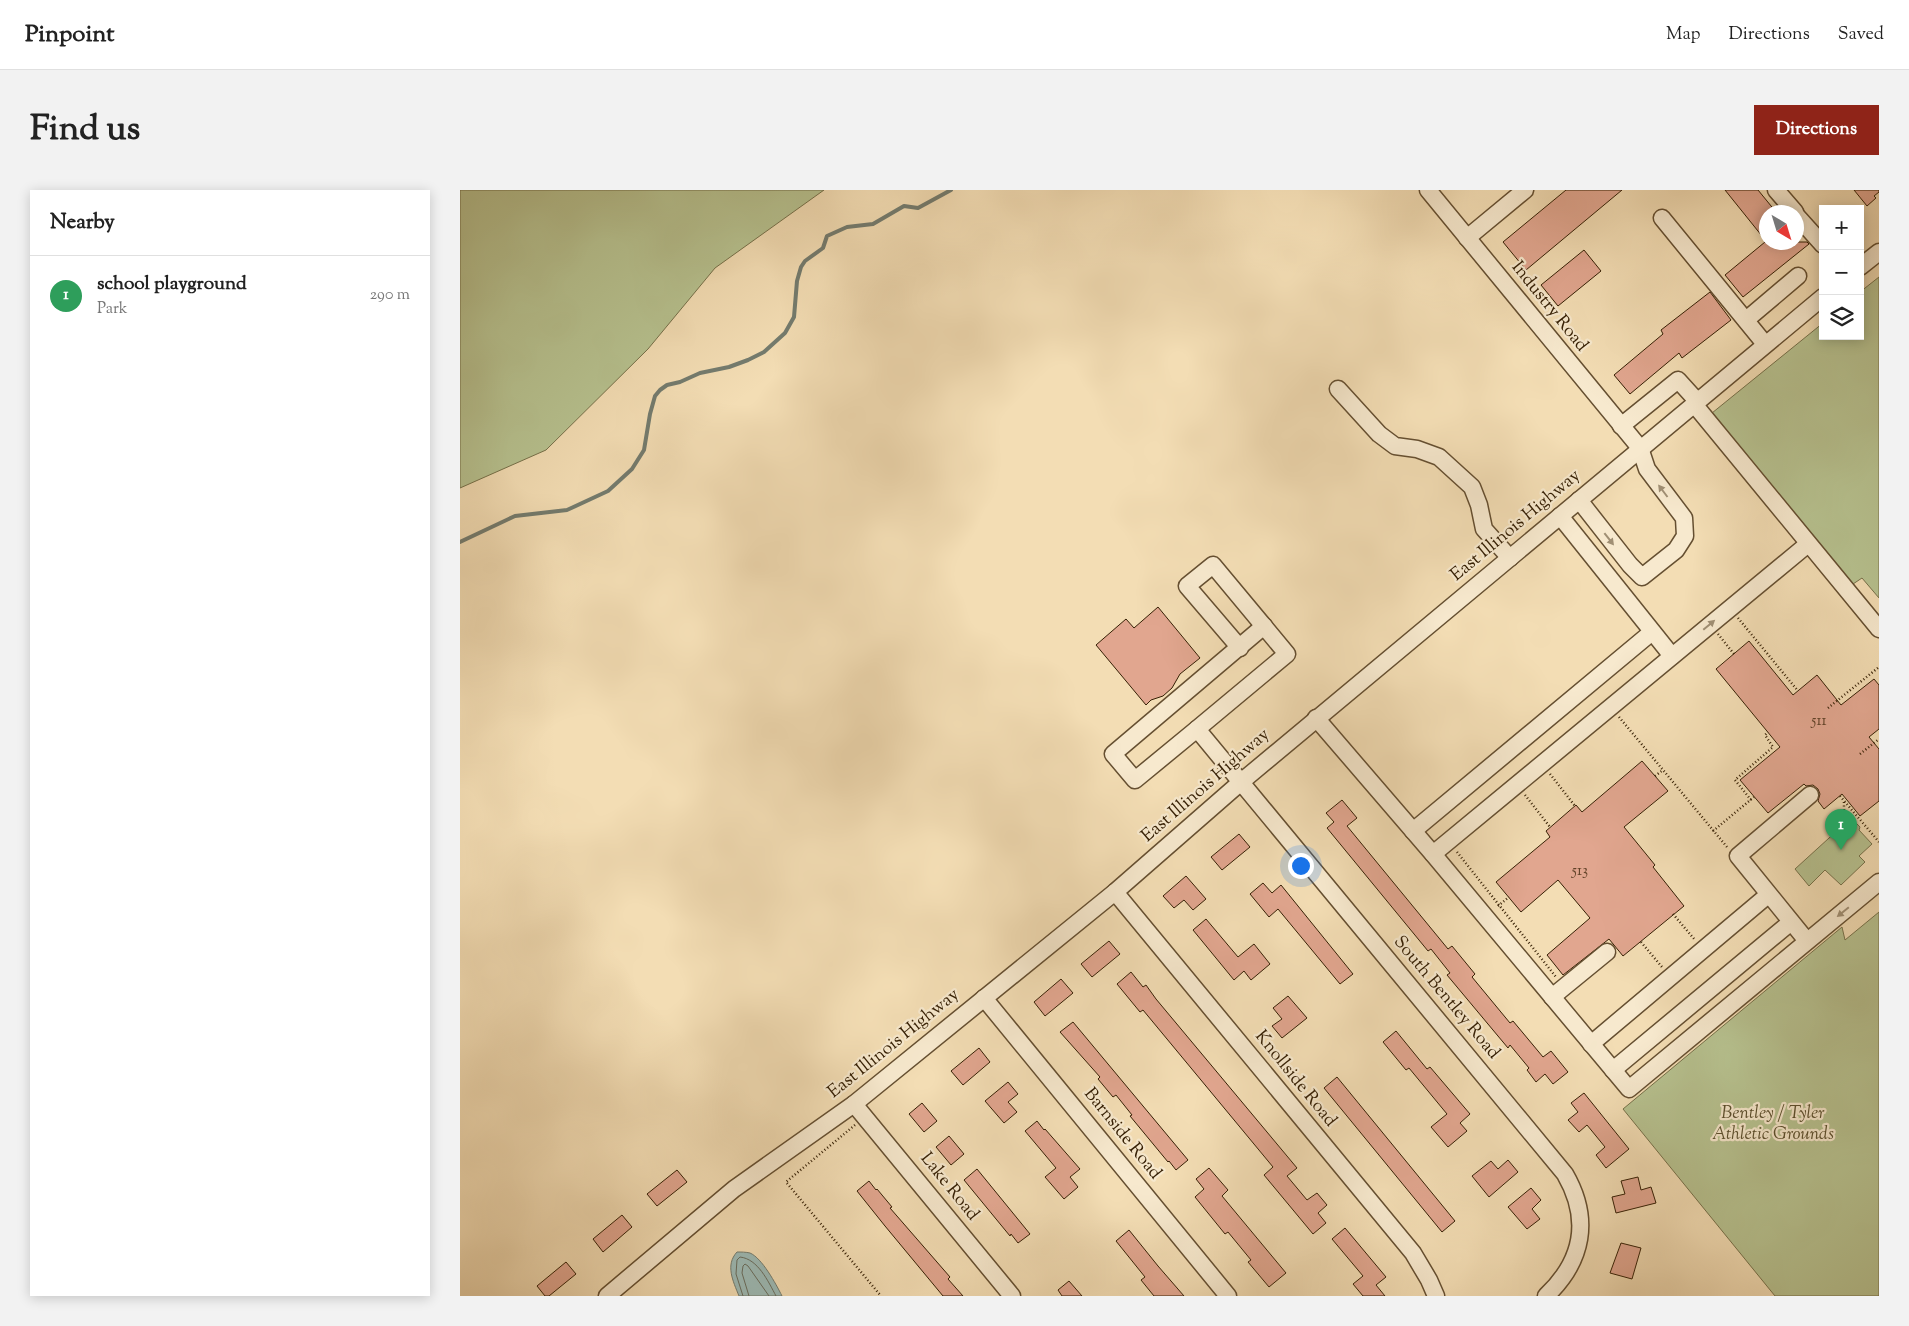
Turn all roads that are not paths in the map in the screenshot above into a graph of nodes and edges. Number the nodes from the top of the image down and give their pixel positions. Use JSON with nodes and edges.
{"nodes":[{"id":1,"x":1428,"y":190,"type":"edge"},
{"id":2,"x":1525,"y":190,"type":"edge"},
{"id":3,"x":1776,"y":190,"type":"edge"},
{"id":4,"x":1788,"y":205,"type":"edge"},
{"id":5,"x":1662,"y":218,"type":"dead end"},
{"id":6,"x":1804,"y":223,"type":"edge"},
{"id":7,"x":1467,"y":238,"type":"junction"},
{"id":8,"x":1819,"y":240,"type":"edge"},
{"id":9,"x":1879,"y":252,"type":"edge"},
{"id":10,"x":1864,"y":264,"type":"edge"},
{"id":11,"x":1798,"y":276,"type":"dead end"},
{"id":12,"x":1819,"y":300,"type":"edge"},
{"id":13,"x":1746,"y":320,"type":"junction"},
{"id":14,"x":1765,"y":344,"type":"junction"},
{"id":15,"x":1338,"y":389,"type":"dead end"},
{"id":16,"x":1695,"y":402,"type":"junction"},
{"id":17,"x":1621,"y":426,"type":"junction"},
{"id":18,"x":1640,"y":448,"type":"junction"},
{"id":19,"x":1579,"y":500,"type":"junction"},
{"id":20,"x":1560,"y":516,"type":"junction"},
{"id":21,"x":1808,"y":544,"type":"junction"},
{"id":22,"x":1510,"y":558,"type":"junction"},
{"id":23,"x":1264,"y":626,"type":"junction"},
{"id":24,"x":1879,"y":629,"type":"edge"},
{"id":25,"x":1652,"y":632,"type":"junction"},
{"id":26,"x":1240,"y":648,"type":"junction"},
{"id":27,"x":1672,"y":656,"type":"junction"},
{"id":28,"x":1316,"y":718,"type":"junction"},
{"id":29,"x":1197,"y":729,"type":"junction"},
{"id":30,"x":1240,"y":782,"type":"junction"},
{"id":31,"x":1810,"y":795,"type":"dead end"},
{"id":32,"x":1414,"y":831,"type":"junction"},
{"id":33,"x":1433,"y":854,"type":"junction"},
{"id":34,"x":1879,"y":882,"type":"edge"},
{"id":35,"x":1115,"y":892,"type":"junction"},
{"id":36,"x":1768,"y":895,"type":"junction"},
{"id":37,"x":1791,"y":922,"type":"junction"},
{"id":38,"x":1807,"y":941,"type":"junction"},
{"id":39,"x":1607,"y":952,"type":"dead end"},
{"id":40,"x":1558,"y":991,"type":"junction"},
{"id":41,"x":984,"y":998,"type":"junction"},
{"id":42,"x":1591,"y":1044,"type":"junction"},
{"id":43,"x":1613,"y":1070,"type":"junction"},
{"id":44,"x":854,"y":1104,"type":"junction"},
{"id":45,"x":607,"y":1296,"type":"edge"},
{"id":46,"x":1012,"y":1296,"type":"edge"},
{"id":47,"x":1228,"y":1296,"type":"edge"},
{"id":48,"x":1436,"y":1296,"type":"edge"},
{"id":49,"x":1546,"y":1296,"type":"edge"}],
"edges":[{"from":1,"to":7,"type":"street","name":"Industry Road"},
{"from":2,"to":7,"type":"street"},
{"from":3,"to":4,"type":"street"},
{"from":5,"to":13,"type":"street"},
{"from":6,"to":8,"type":"street"},
{"from":7,"to":17,"type":"street","name":"Industry Road"},
{"from":9,"to":10,"type":"street"},
{"from":11,"to":13,"type":"street"},
{"from":12,"to":14,"type":"street","name":"East Illinois Highway"},
{"from":13,"to":14,"type":"street"},
{"from":14,"to":16,"type":"street","name":"East Illinois Highway"},
{"from":15,"to":22,"type":"street"},
{"from":16,"to":17,"type":"street"},
{"from":16,"to":18,"type":"street","name":"East Illinois Highway"},
{"from":16,"to":21,"type":"street"},
{"from":17,"to":18,"type":"street","name":"Industry Road"},
{"from":18,"to":19,"type":"street","name":"East Illinois Highway"},
{"from":19,"to":18,"type":"street","one_way":true},
{"from":19,"to":20,"type":"street","name":"East Illinois Highway"},
{"from":20,"to":22,"type":"street","name":"East Illinois Highway"},
{"from":20,"to":25,"type":"street"},
{"from":21,"to":24,"type":"street"},
{"from":27,"to":21,"type":"street","one_way":true},
{"from":22,"to":28,"type":"street","name":"East Illinois Highway"},
{"from":23,"to":26,"type":"street"},
{"from":23,"to":26,"type":"street"},
{"from":23,"to":29,"type":"street"},
{"from":25,"to":27,"type":"street"},
{"from":25,"to":32,"type":"street"},
{"from":26,"to":29,"type":"street"},
{"from":27,"to":33,"type":"street"},
{"from":28,"to":30,"type":"street","name":"East Illinois Highway"},
{"from":28,"to":32,"type":"street"},
{"from":29,"to":30,"type":"street","name":"South Bentley Road"},
{"from":30,"to":35,"type":"street","name":"East Illinois Highway"},
{"from":30,"to":49,"type":"street","name":"South Bentley Road"},
{"from":31,"to":36,"type":"street"},
{"from":32,"to":33,"type":"street"},
{"from":33,"to":40,"type":"street"},
{"from":34,"to":38,"type":"street","one_way":true},
{"from":35,"to":41,"type":"street","name":"East Illinois Highway"},
{"from":35,"to":48,"type":"street","name":"Knollside Road"},
{"from":36,"to":37,"type":"street"},
{"from":36,"to":42,"type":"street"},
{"from":37,"to":38,"type":"street"},
{"from":37,"to":43,"type":"street"},
{"from":38,"to":43,"type":"street"},
{"from":39,"to":40,"type":"street"},
{"from":40,"to":42,"type":"street"},
{"from":41,"to":44,"type":"street","name":"East Illinois Highway"},
{"from":41,"to":47,"type":"street","name":"Barnside Road"},
{"from":42,"to":43,"type":"street"},
{"from":44,"to":45,"type":"street","name":"East Illinois Highway"},
{"from":44,"to":46,"type":"street","name":"Lake Road"}]}
